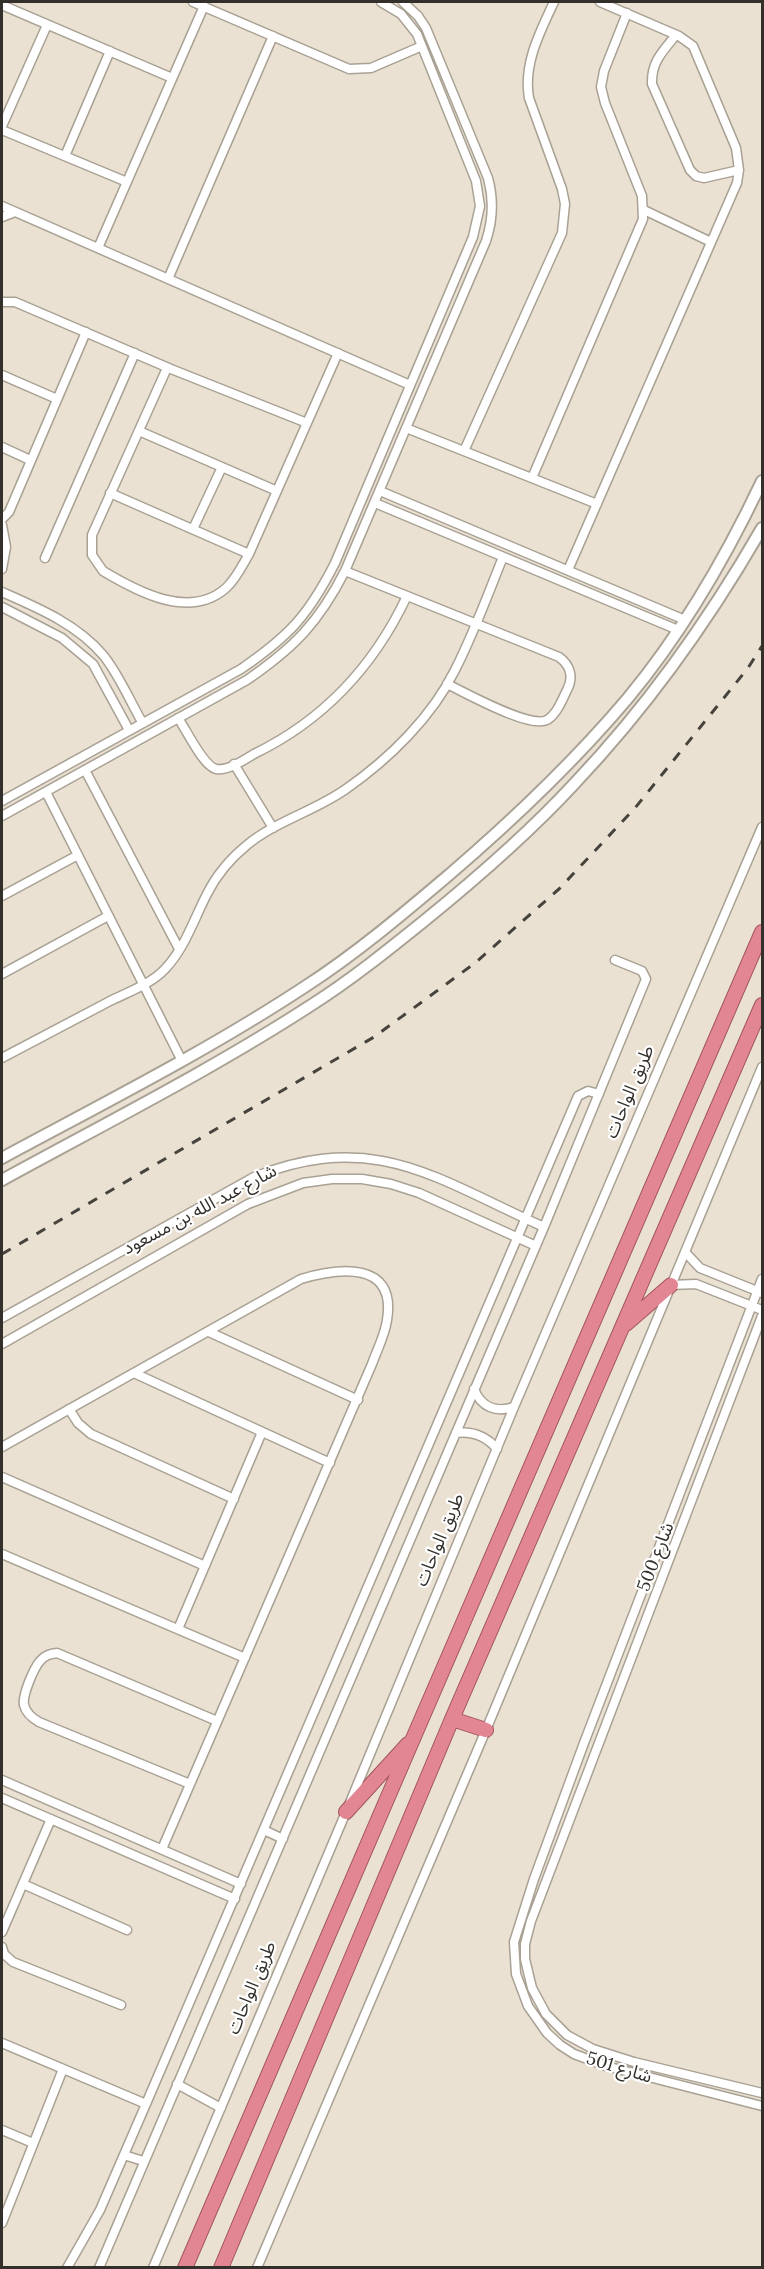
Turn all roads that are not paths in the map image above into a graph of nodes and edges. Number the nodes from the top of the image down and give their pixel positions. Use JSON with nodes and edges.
{"nodes":[{"id":1,"x":193,"y":2,"type":"edge"},
{"id":2,"x":381,"y":2,"type":"edge"},
{"id":3,"x":404,"y":2,"type":"edge"},
{"id":4,"x":554,"y":2,"type":"edge"},
{"id":5,"x":600,"y":2,"type":"edge"},
{"id":6,"x":2,"y":5,"type":"edge"},
{"id":7,"x":204,"y":6,"type":"junction"},
{"id":8,"x":627,"y":13,"type":"junction"},
{"id":9,"x":47,"y":25,"type":"junction"},
{"id":10,"x":676,"y":35,"type":"junction"},
{"id":11,"x":273,"y":36,"type":"junction"},
{"id":12,"x":422,"y":46,"type":"junction"},
{"id":13,"x":110,"y":51,"type":"junction"},
{"id":14,"x":172,"y":78,"type":"junction"},
{"id":15,"x":2,"y":128,"type":"edge"},
{"id":16,"x":469,"y":132,"type":"junction"},
{"id":17,"x":458,"y":136,"type":"junction"},
{"id":18,"x":64,"y":156,"type":"junction"},
{"id":19,"x":739,"y":170,"type":"junction"},
{"id":20,"x":127,"y":182,"type":"junction"},
{"id":21,"x":2,"y":206,"type":"edge"},
{"id":22,"x":644,"y":210,"type":"junction"},
{"id":23,"x":15,"y":212,"type":"junction"},
{"id":24,"x":2,"y":217,"type":"edge"},
{"id":25,"x":711,"y":242,"type":"junction"},
{"id":26,"x":98,"y":248,"type":"junction"},
{"id":27,"x":168,"y":279,"type":"junction"},
{"id":28,"x":2,"y":302,"type":"edge"},
{"id":29,"x":442,"y":310,"type":"junction"},
{"id":30,"x":454,"y":315,"type":"junction"},
{"id":31,"x":86,"y":332,"type":"junction"},
{"id":32,"x":135,"y":353,"type":"junction"},
{"id":33,"x":338,"y":353,"type":"junction"},
{"id":34,"x":167,"y":368,"type":"junction"},
{"id":35,"x":2,"y":375,"type":"edge"},
{"id":36,"x":410,"y":385,"type":"junction"},
{"id":37,"x":57,"y":399,"type":"junction"},
{"id":38,"x":307,"y":423,"type":"junction"},
{"id":39,"x":406,"y":428,"type":"junction"},
{"id":40,"x":139,"y":431,"type":"junction"},
{"id":41,"x":2,"y":447,"type":"edge"},
{"id":42,"x":464,"y":451,"type":"junction"},
{"id":43,"x":30,"y":460,"type":"junction"},
{"id":44,"x":222,"y":467,"type":"junction"},
{"id":45,"x":532,"y":478,"type":"junction"},
{"id":46,"x":762,"y":481,"type":"edge"},
{"id":47,"x":277,"y":491,"type":"junction"},
{"id":48,"x":380,"y":491,"type":"junction"},
{"id":49,"x":110,"y":493,"type":"junction"},
{"id":50,"x":375,"y":502,"type":"junction"},
{"id":51,"x":597,"y":504,"type":"junction"},
{"id":52,"x":2,"y":519,"type":"edge"},
{"id":53,"x":2,"y":525,"type":"edge"},
{"id":54,"x":351,"y":527,"type":"junction"},
{"id":55,"x":762,"y":528,"type":"edge"},
{"id":56,"x":193,"y":529,"type":"junction"},
{"id":57,"x":362,"y":532,"type":"junction"},
{"id":58,"x":249,"y":554,"type":"junction"},
{"id":59,"x":503,"y":556,"type":"junction"},
{"id":60,"x":45,"y":558,"type":"dead end"},
{"id":61,"x":2,"y":570,"type":"edge"},
{"id":62,"x":568,"y":570,"type":"junction"},
{"id":63,"x":345,"y":571,"type":"junction"},
{"id":64,"x":2,"y":592,"type":"edge"},
{"id":65,"x":407,"y":596,"type":"junction"},
{"id":66,"x":2,"y":607,"type":"edge"},
{"id":67,"x":685,"y":620,"type":"junction"},
{"id":68,"x":476,"y":624,"type":"junction"},
{"id":69,"x":678,"y":630,"type":"junction"},
{"id":70,"x":447,"y":684,"type":"junction"},
{"id":71,"x":178,"y":718,"type":"junction"},
{"id":72,"x":142,"y":722,"type":"junction"},
{"id":73,"x":129,"y":730,"type":"junction"},
{"id":74,"x":234,"y":764,"type":"junction"},
{"id":75,"x":85,"y":770,"type":"junction"},
{"id":76,"x":46,"y":792,"type":"junction"},
{"id":77,"x":2,"y":801,"type":"edge"},
{"id":78,"x":2,"y":816,"type":"edge"},
{"id":79,"x":762,"y":827,"type":"edge"},
{"id":80,"x":273,"y":828,"type":"junction"},
{"id":81,"x":78,"y":855,"type":"junction"},
{"id":82,"x":2,"y":896,"type":"edge"},
{"id":83,"x":108,"y":916,"type":"junction"},
{"id":84,"x":762,"y":932,"type":"edge"},
{"id":85,"x":179,"y":949,"type":"junction"},
{"id":86,"x":615,"y":960,"type":"dead end"},
{"id":87,"x":2,"y":974,"type":"edge"},
{"id":88,"x":143,"y":984,"type":"junction"},
{"id":89,"x":762,"y":1005,"type":"edge"},
{"id":90,"x":245,"y":1023,"type":"junction"},
{"id":91,"x":255,"y":1040,"type":"junction"},
{"id":92,"x":2,"y":1058,"type":"edge"},
{"id":93,"x":182,"y":1061,"type":"junction"},
{"id":94,"x":762,"y":1067,"type":"edge"},
{"id":95,"x":599,"y":1094,"type":"junction"},
{"id":96,"x":2,"y":1158,"type":"edge"},
{"id":97,"x":2,"y":1180,"type":"edge"},
{"id":98,"x":527,"y":1219,"type":"junction"},
{"id":99,"x":544,"y":1227,"type":"junction"},
{"id":100,"x":519,"y":1238,"type":"junction"},
{"id":101,"x":536,"y":1246,"type":"junction"},
{"id":102,"x":685,"y":1251,"type":"junction"},
{"id":103,"x":762,"y":1279,"type":"edge"},
{"id":104,"x":670,"y":1285,"type":"junction"},
{"id":105,"x":760,"y":1292,"type":"edge"},
{"id":106,"x":752,"y":1305,"type":"junction"},
{"id":107,"x":762,"y":1310,"type":"edge"},
{"id":108,"x":762,"y":1316,"type":"edge"},
{"id":109,"x":2,"y":1318,"type":"edge"},
{"id":110,"x":622,"y":1327,"type":"junction"},
{"id":111,"x":208,"y":1332,"type":"junction"},
{"id":112,"x":2,"y":1344,"type":"edge"},
{"id":113,"x":134,"y":1373,"type":"junction"},
{"id":114,"x":474,"y":1389,"type":"junction"},
{"id":115,"x":358,"y":1400,"type":"junction"},
{"id":116,"x":514,"y":1407,"type":"junction"},
{"id":117,"x":69,"y":1409,"type":"junction"},
{"id":118,"x":706,"y":1427,"type":"junction"},
{"id":119,"x":718,"y":1431,"type":"junction"},
{"id":120,"x":262,"y":1432,"type":"junction"},
{"id":121,"x":456,"y":1433,"type":"junction"},
{"id":122,"x":2,"y":1447,"type":"edge"},
{"id":123,"x":497,"y":1449,"type":"junction"},
{"id":124,"x":330,"y":1463,"type":"junction"},
{"id":125,"x":2,"y":1478,"type":"edge"},
{"id":126,"x":680,"y":1494,"type":"junction"},
{"id":127,"x":692,"y":1498,"type":"junction"},
{"id":128,"x":234,"y":1499,"type":"junction"},
{"id":129,"x":2,"y":1554,"type":"edge"},
{"id":130,"x":205,"y":1566,"type":"junction"},
{"id":131,"x":178,"y":1629,"type":"junction"},
{"id":132,"x":245,"y":1658,"type":"junction"},
{"id":133,"x":616,"y":1661,"type":"junction"},
{"id":134,"x":627,"y":1665,"type":"junction"},
{"id":135,"x":452,"y":1719,"type":"junction"},
{"id":136,"x":217,"y":1721,"type":"junction"},
{"id":137,"x":486,"y":1730,"type":"junction"},
{"id":138,"x":416,"y":1736,"type":"junction"},
{"id":139,"x":2,"y":1780,"type":"edge"},
{"id":140,"x":190,"y":1784,"type":"junction"},
{"id":141,"x":2,"y":1798,"type":"edge"},
{"id":142,"x":346,"y":1812,"type":"junction"},
{"id":143,"x":51,"y":1819,"type":"junction"},
{"id":144,"x":264,"y":1830,"type":"junction"},
{"id":145,"x":551,"y":1836,"type":"junction"},
{"id":146,"x":283,"y":1839,"type":"junction"},
{"id":147,"x":562,"y":1840,"type":"junction"},
{"id":148,"x":162,"y":1849,"type":"junction"},
{"id":149,"x":23,"y":1884,"type":"junction"},
{"id":150,"x":241,"y":1884,"type":"junction"},
{"id":151,"x":235,"y":1899,"type":"junction"},
{"id":152,"x":127,"y":1930,"type":"dead end"},
{"id":153,"x":2,"y":1932,"type":"edge"},
{"id":154,"x":514,"y":1942,"type":"junction"},
{"id":155,"x":525,"y":1944,"type":"junction"},
{"id":156,"x":2,"y":1947,"type":"edge"},
{"id":157,"x":121,"y":2005,"type":"dead end"},
{"id":158,"x":2,"y":2043,"type":"edge"},
{"id":159,"x":63,"y":2069,"type":"junction"},
{"id":160,"x":177,"y":2084,"type":"junction"},
{"id":161,"x":762,"y":2093,"type":"edge"},
{"id":162,"x":146,"y":2104,"type":"junction"},
{"id":163,"x":762,"y":2106,"type":"edge"},
{"id":164,"x":221,"y":2108,"type":"junction"},
{"id":165,"x":2,"y":2130,"type":"edge"},
{"id":166,"x":33,"y":2143,"type":"junction"},
{"id":167,"x":124,"y":2155,"type":"junction"},
{"id":168,"x":143,"y":2161,"type":"junction"},
{"id":169,"x":4,"y":2210,"type":"edge"},
{"id":170,"x":2,"y":2223,"type":"edge"},
{"id":171,"x":67,"y":2268,"type":"edge"},
{"id":172,"x":99,"y":2268,"type":"edge"},
{"id":173,"x":153,"y":2268,"type":"edge"},
{"id":174,"x":186,"y":2268,"type":"edge"},
{"id":175,"x":221,"y":2268,"type":"edge"},
{"id":176,"x":257,"y":2268,"type":"edge"}],
"edges":[{"from":1,"to":7,"type":"street"},
{"from":2,"to":12,"type":"street"},
{"from":3,"to":16,"type":"street"},
{"from":4,"to":42,"type":"street"},
{"from":5,"to":8,"type":"street"},
{"from":6,"to":9,"type":"street"},
{"from":7,"to":11,"type":"street"},
{"from":7,"to":14,"type":"street"},
{"from":8,"to":10,"type":"street"},
{"from":8,"to":22,"type":"street"},
{"from":9,"to":13,"type":"street"},
{"from":9,"to":15,"type":"street"},
{"from":10,"to":19,"type":"street"},
{"from":10,"to":19,"type":"street"},
{"from":11,"to":12,"type":"street"},
{"from":11,"to":27,"type":"street"},
{"from":12,"to":17,"type":"street"},
{"from":13,"to":14,"type":"street"},
{"from":13,"to":18,"type":"street"},
{"from":14,"to":20,"type":"street"},
{"from":15,"to":18,"type":"street"},
{"from":16,"to":17,"type":"street"},
{"from":16,"to":30,"type":"street"},
{"from":17,"to":29,"type":"street"},
{"from":18,"to":20,"type":"street"},
{"from":19,"to":25,"type":"street"},
{"from":20,"to":26,"type":"street"},
{"from":21,"to":23,"type":"street"},
{"from":22,"to":25,"type":"street"},
{"from":22,"to":45,"type":"street"},
{"from":23,"to":24,"type":"street"},
{"from":23,"to":26,"type":"street"},
{"from":25,"to":51,"type":"street"},
{"from":26,"to":27,"type":"street"},
{"from":27,"to":33,"type":"street"},
{"from":28,"to":31,"type":"street"},
{"from":29,"to":30,"type":"street"},
{"from":29,"to":36,"type":"street"},
{"from":30,"to":39,"type":"street"},
{"from":31,"to":32,"type":"street"},
{"from":31,"to":37,"type":"street"},
{"from":32,"to":34,"type":"street"},
{"from":32,"to":60,"type":"street"},
{"from":33,"to":36,"type":"street"},
{"from":33,"to":38,"type":"street"},
{"from":34,"to":38,"type":"street"},
{"from":34,"to":40,"type":"street"},
{"from":35,"to":37,"type":"street"},
{"from":36,"to":54,"type":"street"},
{"from":37,"to":43,"type":"street"},
{"from":38,"to":47,"type":"street"},
{"from":39,"to":42,"type":"street"},
{"from":39,"to":48,"type":"street"},
{"from":40,"to":44,"type":"street"},
{"from":40,"to":49,"type":"street"},
{"from":41,"to":43,"type":"street"},
{"from":42,"to":45,"type":"street"},
{"from":43,"to":52,"type":"street"},
{"from":44,"to":47,"type":"street"},
{"from":44,"to":56,"type":"street"},
{"from":45,"to":51,"type":"street"},
{"from":46,"to":67,"type":"street"},
{"from":47,"to":58,"type":"street"},
{"from":48,"to":50,"type":"street"},
{"from":48,"to":62,"type":"street"},
{"from":49,"to":56,"type":"street"},
{"from":49,"to":58,"type":"street"},
{"from":50,"to":57,"type":"street"},
{"from":50,"to":59,"type":"street"},
{"from":51,"to":62,"type":"street"},
{"from":53,"to":61,"type":"street"},
{"from":54,"to":57,"type":"street"},
{"from":54,"to":72,"type":"street"},
{"from":55,"to":91,"type":"street"},
{"from":56,"to":58,"type":"street"},
{"from":57,"to":63,"type":"street"},
{"from":59,"to":68,"type":"street"},
{"from":59,"to":69,"type":"street"},
{"from":62,"to":67,"type":"street"},
{"from":63,"to":65,"type":"street"},
{"from":63,"to":71,"type":"street"},
{"from":64,"to":72,"type":"street"},
{"from":65,"to":68,"type":"street"},
{"from":65,"to":74,"type":"street"},
{"from":66,"to":73,"type":"street"},
{"from":67,"to":69,"type":"street"},
{"from":68,"to":70,"type":"street"},
{"from":68,"to":70,"type":"street"},
{"from":69,"to":90,"type":"street"},
{"from":70,"to":80,"type":"street"},
{"from":71,"to":74,"type":"street"},
{"from":71,"to":75,"type":"street"},
{"from":72,"to":73,"type":"street"},
{"from":73,"to":77,"type":"street"},
{"from":74,"to":80,"type":"street"},
{"from":75,"to":76,"type":"street"},
{"from":75,"to":85,"type":"street"},
{"from":76,"to":78,"type":"street"},
{"from":76,"to":81,"type":"street"},
{"from":79,"to":116,"type":"street","name":"طريق الواحات"},
{"from":80,"to":85,"type":"street"},
{"from":81,"to":82,"type":"street"},
{"from":81,"to":83,"type":"street"},
{"from":83,"to":87,"type":"street"},
{"from":83,"to":88,"type":"street"},
{"from":84,"to":138,"type":"highway"},
{"from":85,"to":88,"type":"street"},
{"from":86,"to":95,"type":"street"},
{"from":88,"to":92,"type":"street"},
{"from":88,"to":93,"type":"street"},
{"from":89,"to":110,"type":"highway"},
{"from":90,"to":91,"type":"street"},
{"from":90,"to":93,"type":"street"},
{"from":91,"to":97,"type":"street"},
{"from":93,"to":96,"type":"street"},
{"from":94,"to":102,"type":"street"},
{"from":95,"to":98,"type":"street"},
{"from":95,"to":99,"type":"street"},
{"from":98,"to":99,"type":"street","name":"شارع عبد الله بن مسعود"},
{"from":98,"to":100,"type":"street"},
{"from":98,"to":109,"type":"street","name":"شارع عبد الله بن مسعود"},
{"from":99,"to":101,"type":"street"},
{"from":100,"to":101,"type":"street","name":"شارع عبد الله بن مسعود"},
{"from":100,"to":112,"type":"street","name":"شارع عبد الله بن مسعود"},
{"from":100,"to":144,"type":"street"},
{"from":101,"to":114,"type":"street"},
{"from":102,"to":104,"type":"street"},
{"from":102,"to":105,"type":"street"},
{"from":103,"to":105,"type":"street","name":"شارع 500"},
{"from":104,"to":106,"type":"street"},
{"from":104,"to":110,"type":"highway"},
{"from":104,"to":137,"type":"street"},
{"from":105,"to":106,"type":"street","name":"شارع 500"},
{"from":106,"to":107,"type":"street"},
{"from":106,"to":118,"type":"street","name":"شارع 500"},
{"from":108,"to":119,"type":"street","name":"شارع 500"},
{"from":110,"to":135,"type":"highway"},
{"from":111,"to":113,"type":"street"},
{"from":111,"to":115,"type":"street"},
{"from":111,"to":115,"type":"street"},
{"from":113,"to":117,"type":"street"},
{"from":113,"to":120,"type":"street"},
{"from":114,"to":116,"type":"street"},
{"from":114,"to":121,"type":"street"},
{"from":115,"to":124,"type":"street"},
{"from":116,"to":123,"type":"street","name":"طريق الواحات"},
{"from":117,"to":122,"type":"street"},
{"from":117,"to":128,"type":"street"},
{"from":118,"to":119,"type":"street"},
{"from":118,"to":126,"type":"street","name":"شارع 500"},
{"from":119,"to":127,"type":"street","name":"شارع 500"},
{"from":120,"to":124,"type":"street"},
{"from":120,"to":128,"type":"street"},
{"from":121,"to":123,"type":"street"},
{"from":121,"to":146,"type":"street"},
{"from":123,"to":142,"type":"street","name":"طريق الواحات"},
{"from":124,"to":132,"type":"street"},
{"from":125,"to":130,"type":"street"},
{"from":126,"to":127,"type":"street"},
{"from":126,"to":133,"type":"street","name":"شارع 500"},
{"from":127,"to":134,"type":"street","name":"شارع 500"},
{"from":128,"to":130,"type":"street"},
{"from":129,"to":131,"type":"street"},
{"from":130,"to":131,"type":"street"},
{"from":131,"to":132,"type":"street"},
{"from":132,"to":136,"type":"street"},
{"from":133,"to":134,"type":"street"},
{"from":133,"to":145,"type":"street","name":"شارع 500"},
{"from":134,"to":147,"type":"street","name":"شارع 500"},
{"from":135,"to":137,"type":"highway"},
{"from":135,"to":175,"type":"highway"},
{"from":136,"to":140,"type":"street"},
{"from":136,"to":140,"type":"street"},
{"from":137,"to":176,"type":"street"},
{"from":138,"to":142,"type":"highway"},
{"from":138,"to":174,"type":"highway"},
{"from":139,"to":148,"type":"street"},
{"from":140,"to":148,"type":"street"},
{"from":141,"to":143,"type":"street"},
{"from":142,"to":164,"type":"street","name":"طريق الواحات"},
{"from":143,"to":149,"type":"street"},
{"from":143,"to":151,"type":"street"},
{"from":144,"to":146,"type":"street"},
{"from":144,"to":150,"type":"street"},
{"from":145,"to":147,"type":"street"},
{"from":145,"to":154,"type":"street","name":"شارع 501"},
{"from":146,"to":160,"type":"street"},
{"from":147,"to":155,"type":"street","name":"شارع 501"},
{"from":148,"to":150,"type":"street"},
{"from":149,"to":152,"type":"street"},
{"from":149,"to":153,"type":"street"},
{"from":150,"to":151,"type":"street"},
{"from":151,"to":162,"type":"street"},
{"from":154,"to":155,"type":"street"},
{"from":154,"to":163,"type":"street","name":"شارع 501"},
{"from":155,"to":161,"type":"street","name":"شارع 501"},
{"from":156,"to":157,"type":"street"},
{"from":158,"to":159,"type":"street"},
{"from":159,"to":162,"type":"street"},
{"from":159,"to":166,"type":"street"},
{"from":160,"to":164,"type":"street"},
{"from":160,"to":168,"type":"street"},
{"from":162,"to":167,"type":"street"},
{"from":164,"to":173,"type":"street","name":"طريق الواحات"},
{"from":165,"to":166,"type":"street"},
{"from":166,"to":169,"type":"street"},
{"from":167,"to":168,"type":"street"},
{"from":167,"to":171,"type":"street"},
{"from":168,"to":172,"type":"street"},
{"from":169,"to":170,"type":"street"}]}
